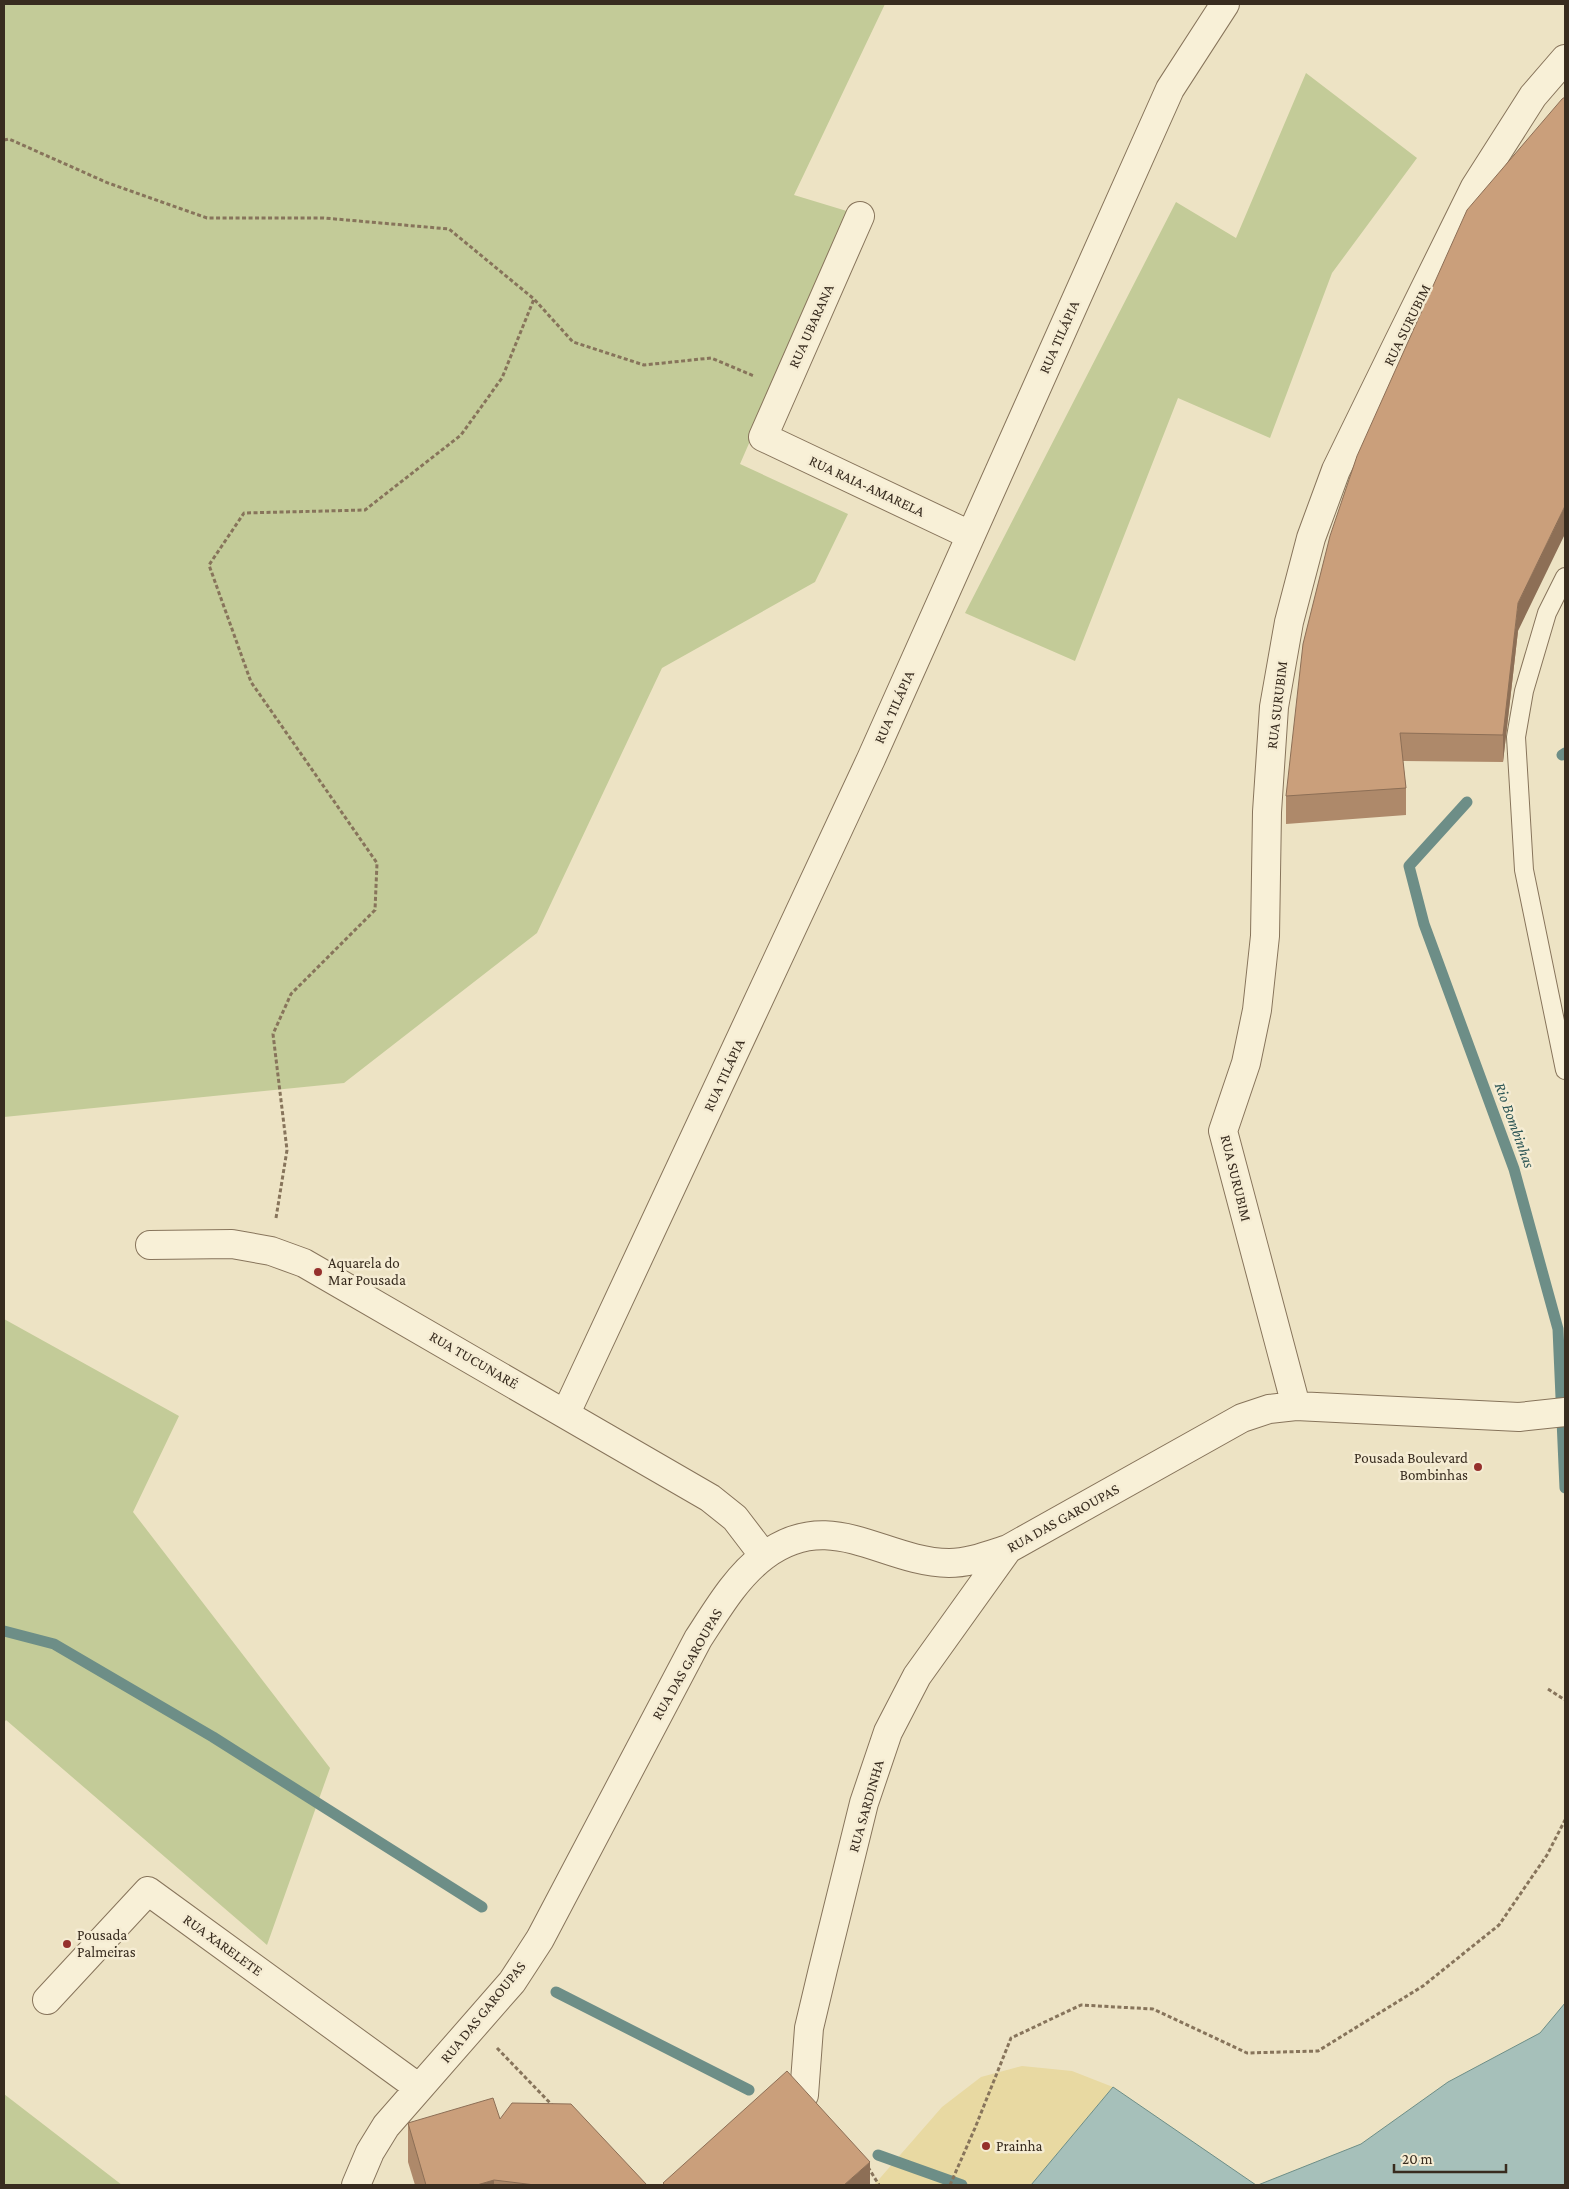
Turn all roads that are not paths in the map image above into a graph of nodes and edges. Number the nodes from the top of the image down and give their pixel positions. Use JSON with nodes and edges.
{"nodes":[{"id":1,"x":1225,"y":4,"type":"edge"},
{"id":2,"x":1565,"y":59,"type":"edge"},
{"id":3,"x":860,"y":216,"type":"dead end"},
{"id":4,"x":763,"y":437,"type":"joint"},
{"id":5,"x":970,"y":535,"type":"junction"},
{"id":6,"x":1565,"y":577,"type":"edge"},
{"id":7,"x":1565,"y":1070,"type":"edge"},
{"id":8,"x":150,"y":1245,"type":"dead end"},
{"id":9,"x":1296,"y":1406,"type":"junction"},
{"id":10,"x":566,"y":1413,"type":"junction"},
{"id":11,"x":1552,"y":1413,"type":"edge"},
{"id":12,"x":1008,"y":1549,"type":"junction"},
{"id":13,"x":764,"y":1556,"type":"junction"},
{"id":14,"x":47,"y":2000,"type":"dead end"},
{"id":15,"x":419,"y":2088,"type":"junction"},
{"id":16,"x":810,"y":2102,"type":"edge"},
{"id":17,"x":356,"y":2185,"type":"edge"}],
"edges":[{"from":1,"to":5,"type":"street","name":"RUA TILÁPIA"},
{"from":2,"to":9,"type":"street","name":"RUA SURUBIM"},
{"from":3,"to":4,"type":"street","name":"RUA UBARANA"},
{"from":4,"to":5,"type":"street","name":"RUA RAIA-AMARELA"},
{"from":5,"to":10,"type":"street","name":"RUA TILÁPIA"},
{"from":6,"to":7,"type":"lane"},
{"from":8,"to":10,"type":"street","name":"RUA TUCUNARÉ"},
{"from":9,"to":11,"type":"street","name":"RUA DAS GAROUPAS"},
{"from":9,"to":12,"type":"street","name":"RUA DAS GAROUPAS"},
{"from":10,"to":13,"type":"street","name":"RUA TUCUNARÉ"},
{"from":12,"to":13,"type":"street","name":"RUA DAS GAROUPAS"},
{"from":12,"to":16,"type":"street","name":"RUA SARDINHA"},
{"from":13,"to":15,"type":"street","name":"RUA DAS GAROUPAS"},
{"from":14,"to":15,"type":"street","name":"RUA XARELETE"},
{"from":15,"to":17,"type":"street","name":"RUA DAS GAROUPAS"}]}
